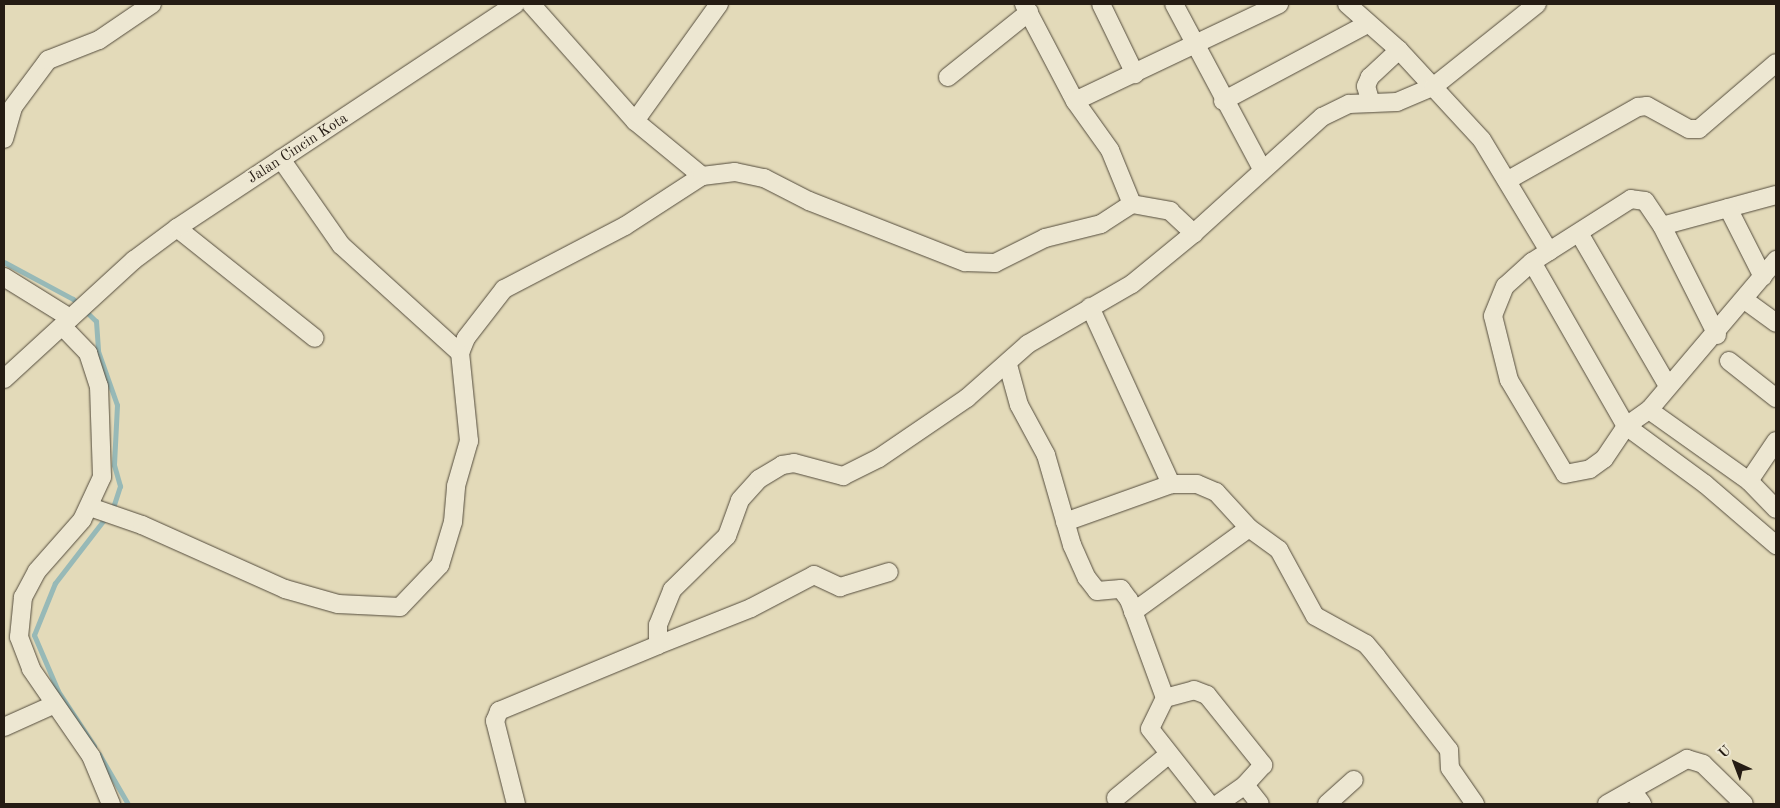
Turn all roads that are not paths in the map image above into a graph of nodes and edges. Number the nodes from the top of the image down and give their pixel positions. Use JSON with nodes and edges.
{"nodes":[{"id":1,"x":152,"y":4,"type":"edge"},
{"id":2,"x":516,"y":4,"type":"edge"},
{"id":3,"x":531,"y":4,"type":"edge"},
{"id":4,"x":719,"y":4,"type":"edge"},
{"id":5,"x":1101,"y":4,"type":"edge"},
{"id":6,"x":1174,"y":4,"type":"edge"},
{"id":7,"x":1279,"y":4,"type":"edge"},
{"id":8,"x":1347,"y":4,"type":"edge"},
{"id":9,"x":1537,"y":4,"type":"edge"},
{"id":10,"x":1027,"y":8,"type":"edge"},
{"id":11,"x":1253,"y":9,"type":"edge"},
{"id":12,"x":1367,"y":24,"type":"junction"},
{"id":13,"x":1195,"y":46,"type":"junction"},
{"id":14,"x":1399,"y":50,"type":"junction"},
{"id":15,"x":1776,"y":63,"type":"edge"},
{"id":16,"x":1135,"y":74,"type":"junction"},
{"id":17,"x":948,"y":77,"type":"dead end"},
{"id":18,"x":1433,"y":87,"type":"junction"},
{"id":19,"x":1370,"y":100,"type":"junction"},
{"id":20,"x":1075,"y":101,"type":"junction"},
{"id":21,"x":1223,"y":101,"type":"junction"},
{"id":22,"x":636,"y":121,"type":"junction"},
{"id":23,"x":4,"y":139,"type":"edge"},
{"id":24,"x":281,"y":159,"type":"junction"},
{"id":25,"x":1262,"y":170,"type":"junction"},
{"id":26,"x":702,"y":176,"type":"junction"},
{"id":27,"x":1510,"y":179,"type":"junction"},
{"id":28,"x":1776,"y":195,"type":"edge"},
{"id":29,"x":1132,"y":204,"type":"junction"},
{"id":30,"x":1728,"y":208,"type":"junction"},
{"id":31,"x":1662,"y":226,"type":"junction"},
{"id":32,"x":177,"y":228,"type":"junction"},
{"id":33,"x":1578,"y":232,"type":"junction"},
{"id":34,"x":1194,"y":233,"type":"junction"},
{"id":35,"x":1549,"y":251,"type":"junction"},
{"id":36,"x":1776,"y":260,"type":"edge"},
{"id":37,"x":1532,"y":262,"type":"junction"},
{"id":38,"x":4,"y":277,"type":"edge"},
{"id":39,"x":1763,"y":277,"type":"junction"},
{"id":40,"x":1746,"y":300,"type":"junction"},
{"id":41,"x":1090,"y":307,"type":"junction"},
{"id":42,"x":74,"y":314,"type":"junction"},
{"id":43,"x":1776,"y":324,"type":"edge"},
{"id":44,"x":1717,"y":335,"type":"junction"},
{"id":45,"x":315,"y":338,"type":"dead end"},
{"id":46,"x":460,"y":353,"type":"junction"},
{"id":47,"x":1730,"y":361,"type":"dead end"},
{"id":48,"x":1008,"y":365,"type":"junction"},
{"id":49,"x":4,"y":379,"type":"edge"},
{"id":50,"x":1668,"y":386,"type":"junction"},
{"id":51,"x":1776,"y":398,"type":"edge"},
{"id":52,"x":1649,"y":410,"type":"junction"},
{"id":53,"x":1626,"y":426,"type":"junction"},
{"id":54,"x":1776,"y":441,"type":"edge"},
{"id":55,"x":1749,"y":481,"type":"junction"},
{"id":56,"x":1171,"y":484,"type":"junction"},
{"id":57,"x":1776,"y":509,"type":"edge"},
{"id":58,"x":101,"y":512,"type":"junction"},
{"id":59,"x":1065,"y":522,"type":"junction"},
{"id":60,"x":1249,"y":528,"type":"junction"},
{"id":61,"x":1776,"y":545,"type":"edge"},
{"id":62,"x":889,"y":572,"type":"dead end"},
{"id":63,"x":1133,"y":612,"type":"junction"},
{"id":64,"x":658,"y":644,"type":"junction"},
{"id":65,"x":1165,"y":698,"type":"junction"},
{"id":66,"x":53,"y":705,"type":"junction"},
{"id":67,"x":4,"y":727,"type":"edge"},
{"id":68,"x":1168,"y":754,"type":"junction"},
{"id":69,"x":1354,"y":780,"type":"dead end"},
{"id":70,"x":1245,"y":785,"type":"junction"},
{"id":71,"x":1632,"y":790,"type":"junction"},
{"id":72,"x":1116,"y":798,"type":"dead end"},
{"id":73,"x":111,"y":804,"type":"edge"},
{"id":74,"x":516,"y":804,"type":"edge"},
{"id":75,"x":1209,"y":804,"type":"edge"},
{"id":76,"x":1218,"y":804,"type":"edge"},
{"id":77,"x":1260,"y":804,"type":"edge"},
{"id":78,"x":1327,"y":804,"type":"edge"},
{"id":79,"x":1475,"y":804,"type":"edge"},
{"id":80,"x":1607,"y":804,"type":"edge"},
{"id":81,"x":1642,"y":804,"type":"edge"},
{"id":82,"x":1744,"y":804,"type":"edge"}],
"edges":[{"from":1,"to":23,"type":"street"},
{"from":2,"to":24,"type":"street","name":"Jalan Cincin Kota"},
{"from":3,"to":22,"type":"street"},
{"from":4,"to":22,"type":"street"},
{"from":5,"to":16,"type":"street"},
{"from":6,"to":13,"type":"street"},
{"from":7,"to":11,"type":"street"},
{"from":8,"to":12,"type":"street"},
{"from":9,"to":18,"type":"street"},
{"from":10,"to":17,"type":"street"},
{"from":10,"to":20,"type":"street"},
{"from":11,"to":13,"type":"street"},
{"from":12,"to":14,"type":"street"},
{"from":12,"to":21,"type":"street"},
{"from":13,"to":16,"type":"street"},
{"from":13,"to":21,"type":"street"},
{"from":14,"to":18,"type":"street"},
{"from":14,"to":19,"type":"street"},
{"from":15,"to":27,"type":"street"},
{"from":16,"to":20,"type":"street"},
{"from":18,"to":19,"type":"street"},
{"from":18,"to":27,"type":"street"},
{"from":19,"to":25,"type":"street"},
{"from":20,"to":29,"type":"street"},
{"from":21,"to":25,"type":"street"},
{"from":22,"to":26,"type":"street"},
{"from":24,"to":32,"type":"street","name":"Jalan Cincin Kota"},
{"from":24,"to":46,"type":"street"},
{"from":25,"to":34,"type":"street"},
{"from":26,"to":29,"type":"street"},
{"from":26,"to":46,"type":"street"},
{"from":27,"to":35,"type":"street"},
{"from":28,"to":30,"type":"street"},
{"from":29,"to":34,"type":"street"},
{"from":30,"to":31,"type":"street"},
{"from":30,"to":39,"type":"street"},
{"from":31,"to":33,"type":"street"},
{"from":31,"to":44,"type":"street"},
{"from":32,"to":42,"type":"street","name":"Jalan Cincin Kota"},
{"from":32,"to":45,"type":"street"},
{"from":33,"to":35,"type":"street"},
{"from":33,"to":50,"type":"street"},
{"from":34,"to":41,"type":"street"},
{"from":35,"to":37,"type":"street"},
{"from":36,"to":39,"type":"street"},
{"from":37,"to":53,"type":"street"},
{"from":37,"to":53,"type":"street"},
{"from":38,"to":42,"type":"street"},
{"from":39,"to":40,"type":"street"},
{"from":40,"to":43,"type":"street"},
{"from":40,"to":44,"type":"street"},
{"from":41,"to":48,"type":"street"},
{"from":41,"to":56,"type":"street"},
{"from":42,"to":49,"type":"street","name":"Jalan Cincin Kota"},
{"from":42,"to":58,"type":"street"},
{"from":44,"to":50,"type":"street"},
{"from":46,"to":58,"type":"street"},
{"from":47,"to":51,"type":"street"},
{"from":48,"to":59,"type":"street"},
{"from":48,"to":64,"type":"street"},
{"from":50,"to":52,"type":"street"},
{"from":52,"to":53,"type":"street"},
{"from":52,"to":55,"type":"street"},
{"from":53,"to":61,"type":"street"},
{"from":54,"to":55,"type":"street"},
{"from":55,"to":57,"type":"street"},
{"from":56,"to":59,"type":"street"},
{"from":56,"to":60,"type":"street"},
{"from":58,"to":66,"type":"street"},
{"from":59,"to":63,"type":"street"},
{"from":60,"to":63,"type":"street"},
{"from":60,"to":79,"type":"street"},
{"from":62,"to":64,"type":"street"},
{"from":63,"to":65,"type":"street"},
{"from":64,"to":74,"type":"street"},
{"from":65,"to":68,"type":"street"},
{"from":65,"to":70,"type":"street"},
{"from":66,"to":67,"type":"street"},
{"from":66,"to":73,"type":"street"},
{"from":68,"to":72,"type":"street"},
{"from":68,"to":75,"type":"street"},
{"from":69,"to":78,"type":"street"},
{"from":70,"to":76,"type":"street"},
{"from":70,"to":77,"type":"street"},
{"from":71,"to":80,"type":"street"},
{"from":71,"to":81,"type":"street"},
{"from":71,"to":82,"type":"street"}]}
